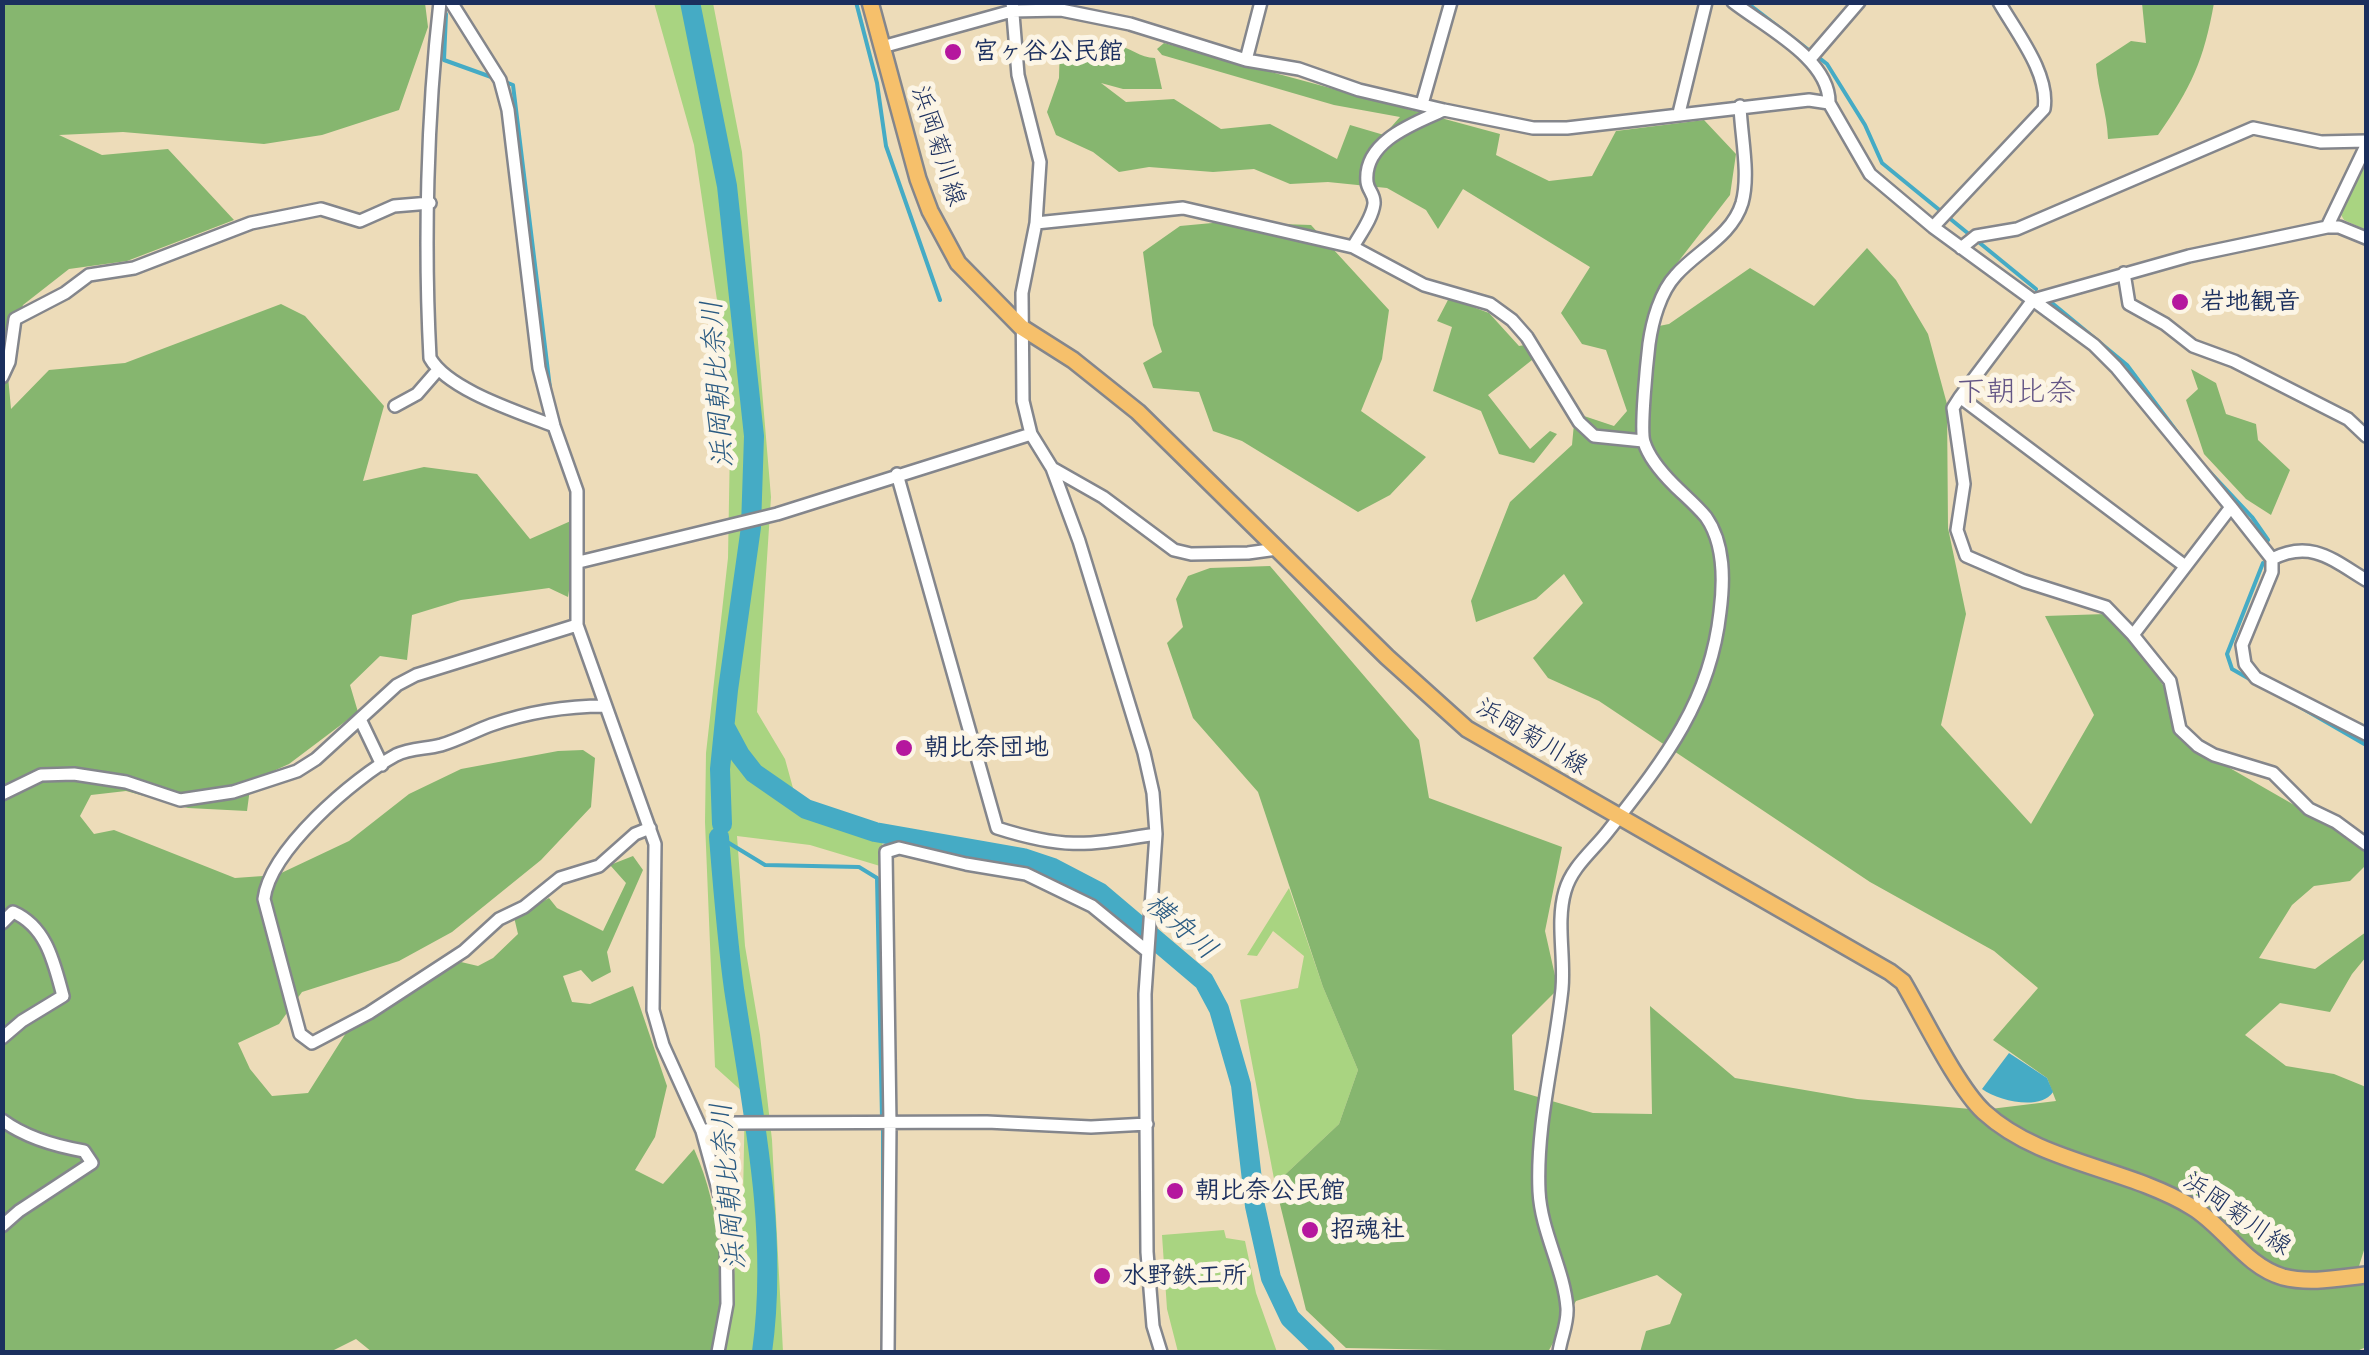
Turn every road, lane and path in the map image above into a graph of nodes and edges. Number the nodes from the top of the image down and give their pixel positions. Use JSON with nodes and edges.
{"nodes":[{"id":1,"x":440,"y":2,"type":"edge"},
{"id":2,"x":451,"y":2,"type":"edge"},
{"id":3,"x":870,"y":2,"type":"edge"},
{"id":4,"x":1261,"y":2,"type":"edge"},
{"id":5,"x":1450,"y":2,"type":"edge"},
{"id":6,"x":1706,"y":2,"type":"edge"},
{"id":7,"x":1732,"y":2,"type":"edge"},
{"id":8,"x":1859,"y":2,"type":"edge"},
{"id":9,"x":1999,"y":2,"type":"edge"},
{"id":10,"x":1012,"y":7,"type":"edge"},
{"id":11,"x":882,"y":47,"type":"junction"},
{"id":12,"x":1814,"y":55,"type":"junction"},
{"id":13,"x":1246,"y":60,"type":"junction"},
{"id":14,"x":1829,"y":103,"type":"junction"},
{"id":15,"x":1422,"y":104,"type":"junction"},
{"id":16,"x":1740,"y":106,"type":"junction"},
{"id":17,"x":1444,"y":110,"type":"junction"},
{"id":18,"x":1679,"y":112,"type":"junction"},
{"id":19,"x":2366,"y":144,"type":"edge"},
{"id":20,"x":430,"y":202,"type":"junction"},
{"id":21,"x":1939,"y":220,"type":"junction"},
{"id":22,"x":1036,"y":223,"type":"junction"},
{"id":23,"x":2327,"y":227,"type":"junction"},
{"id":24,"x":2366,"y":238,"type":"edge"},
{"id":25,"x":1968,"y":242,"type":"junction"},
{"id":26,"x":1353,"y":247,"type":"junction"},
{"id":27,"x":2124,"y":273,"type":"junction"},
{"id":28,"x":2032,"y":300,"type":"junction"},
{"id":29,"x":1021,"y":327,"type":"junction"},
{"id":30,"x":437,"y":370,"type":"junction"},
{"id":31,"x":2,"y":377,"type":"edge"},
{"id":32,"x":1960,"y":397,"type":"junction"},
{"id":33,"x":395,"y":406,"type":"dead end"},
{"id":34,"x":554,"y":426,"type":"junction"},
{"id":35,"x":1031,"y":434,"type":"junction"},
{"id":36,"x":2366,"y":436,"type":"edge"},
{"id":37,"x":1643,"y":441,"type":"junction"},
{"id":38,"x":1052,"y":468,"type":"junction"},
{"id":39,"x":897,"y":474,"type":"junction"},
{"id":40,"x":2231,"y":507,"type":"junction"},
{"id":41,"x":1278,"y":549,"type":"junction"},
{"id":42,"x":2272,"y":559,"type":"junction"},
{"id":43,"x":579,"y":562,"type":"junction"},
{"id":44,"x":2184,"y":566,"type":"junction"},
{"id":45,"x":2366,"y":580,"type":"edge"},
{"id":46,"x":578,"y":625,"type":"junction"},
{"id":47,"x":2133,"y":635,"type":"junction"},
{"id":48,"x":605,"y":706,"type":"junction"},
{"id":49,"x":360,"y":719,"type":"junction"},
{"id":50,"x":2366,"y":734,"type":"edge"},
{"id":51,"x":382,"y":765,"type":"junction"},
{"id":52,"x":2,"y":794,"type":"edge"},
{"id":53,"x":1618,"y":816,"type":"junction"},
{"id":54,"x":650,"y":828,"type":"junction"},
{"id":55,"x":1156,"y":834,"type":"junction"},
{"id":56,"x":2366,"y":844,"type":"edge"},
{"id":57,"x":2,"y":923,"type":"edge"},
{"id":58,"x":1147,"y":952,"type":"junction"},
{"id":59,"x":2,"y":1038,"type":"edge"},
{"id":60,"x":2,"y":1120,"type":"edge"},
{"id":61,"x":885,"y":1124,"type":"junction"},
{"id":62,"x":1147,"y":1124,"type":"junction"},
{"id":63,"x":702,"y":1131,"type":"junction"},
{"id":64,"x":2,"y":1226,"type":"edge"},
{"id":65,"x":2366,"y":1275,"type":"edge"},
{"id":66,"x":718,"y":1352,"type":"edge"},
{"id":67,"x":888,"y":1352,"type":"edge"},
{"id":68,"x":1161,"y":1352,"type":"edge"},
{"id":69,"x":1559,"y":1352,"type":"edge"}],
"edges":[{"from":1,"to":20,"type":"street"},
{"from":2,"to":34,"type":"street"},
{"from":3,"to":11,"type":"main road","name":"浜岡菊川線"},
{"from":4,"to":13,"type":"street"},
{"from":5,"to":15,"type":"street"},
{"from":6,"to":18,"type":"street"},
{"from":7,"to":12,"type":"street"},
{"from":8,"to":12,"type":"street"},
{"from":9,"to":21,"type":"street"},
{"from":10,"to":11,"type":"street"},
{"from":10,"to":13,"type":"street"},
{"from":10,"to":22,"type":"street"},
{"from":11,"to":29,"type":"main road","name":"浜岡菊川線"},
{"from":12,"to":14,"type":"street"},
{"from":13,"to":15,"type":"street"},
{"from":14,"to":16,"type":"street"},
{"from":14,"to":21,"type":"street"},
{"from":15,"to":17,"type":"street"},
{"from":16,"to":18,"type":"street"},
{"from":16,"to":37,"type":"street"},
{"from":17,"to":18,"type":"street"},
{"from":17,"to":26,"type":"street"},
{"from":19,"to":23,"type":"street"},
{"from":19,"to":25,"type":"street"},
{"from":20,"to":30,"type":"street"},
{"from":20,"to":31,"type":"street"},
{"from":21,"to":25,"type":"street"},
{"from":22,"to":26,"type":"street"},
{"from":22,"to":29,"type":"street"},
{"from":23,"to":24,"type":"street"},
{"from":23,"to":27,"type":"street"},
{"from":25,"to":28,"type":"street"},
{"from":26,"to":37,"type":"street"},
{"from":27,"to":28,"type":"street"},
{"from":27,"to":36,"type":"street"},
{"from":28,"to":32,"type":"street"},
{"from":28,"to":40,"type":"street"},
{"from":29,"to":35,"type":"street"},
{"from":29,"to":41,"type":"main road","name":"浜岡菊川線"},
{"from":30,"to":33,"type":"street"},
{"from":30,"to":34,"type":"street"},
{"from":32,"to":44,"type":"street"},
{"from":32,"to":47,"type":"street"},
{"from":34,"to":43,"type":"street"},
{"from":35,"to":38,"type":"street"},
{"from":35,"to":39,"type":"street"},
{"from":37,"to":53,"type":"street"},
{"from":38,"to":41,"type":"street"},
{"from":38,"to":55,"type":"street"},
{"from":39,"to":43,"type":"street"},
{"from":39,"to":55,"type":"street"},
{"from":40,"to":42,"type":"street"},
{"from":40,"to":44,"type":"street"},
{"from":41,"to":53,"type":"main road","name":"浜岡菊川線"},
{"from":42,"to":45,"type":"street"},
{"from":42,"to":50,"type":"street"},
{"from":43,"to":46,"type":"street"},
{"from":44,"to":47,"type":"street"},
{"from":46,"to":48,"type":"street"},
{"from":46,"to":49,"type":"street"},
{"from":47,"to":56,"type":"street"},
{"from":48,"to":51,"type":"street"},
{"from":48,"to":54,"type":"street"},
{"from":49,"to":51,"type":"street"},
{"from":49,"to":52,"type":"street"},
{"from":51,"to":54,"type":"street"},
{"from":53,"to":65,"type":"main road","name":"浜岡菊川線"},
{"from":53,"to":69,"type":"street"},
{"from":54,"to":63,"type":"street"},
{"from":55,"to":58,"type":"street"},
{"from":57,"to":59,"type":"street"},
{"from":58,"to":61,"type":"street"},
{"from":58,"to":62,"type":"street"},
{"from":60,"to":64,"type":"street"},
{"from":61,"to":62,"type":"street"},
{"from":61,"to":63,"type":"street"},
{"from":61,"to":67,"type":"street"},
{"from":62,"to":68,"type":"street"},
{"from":63,"to":66,"type":"street"}]}
